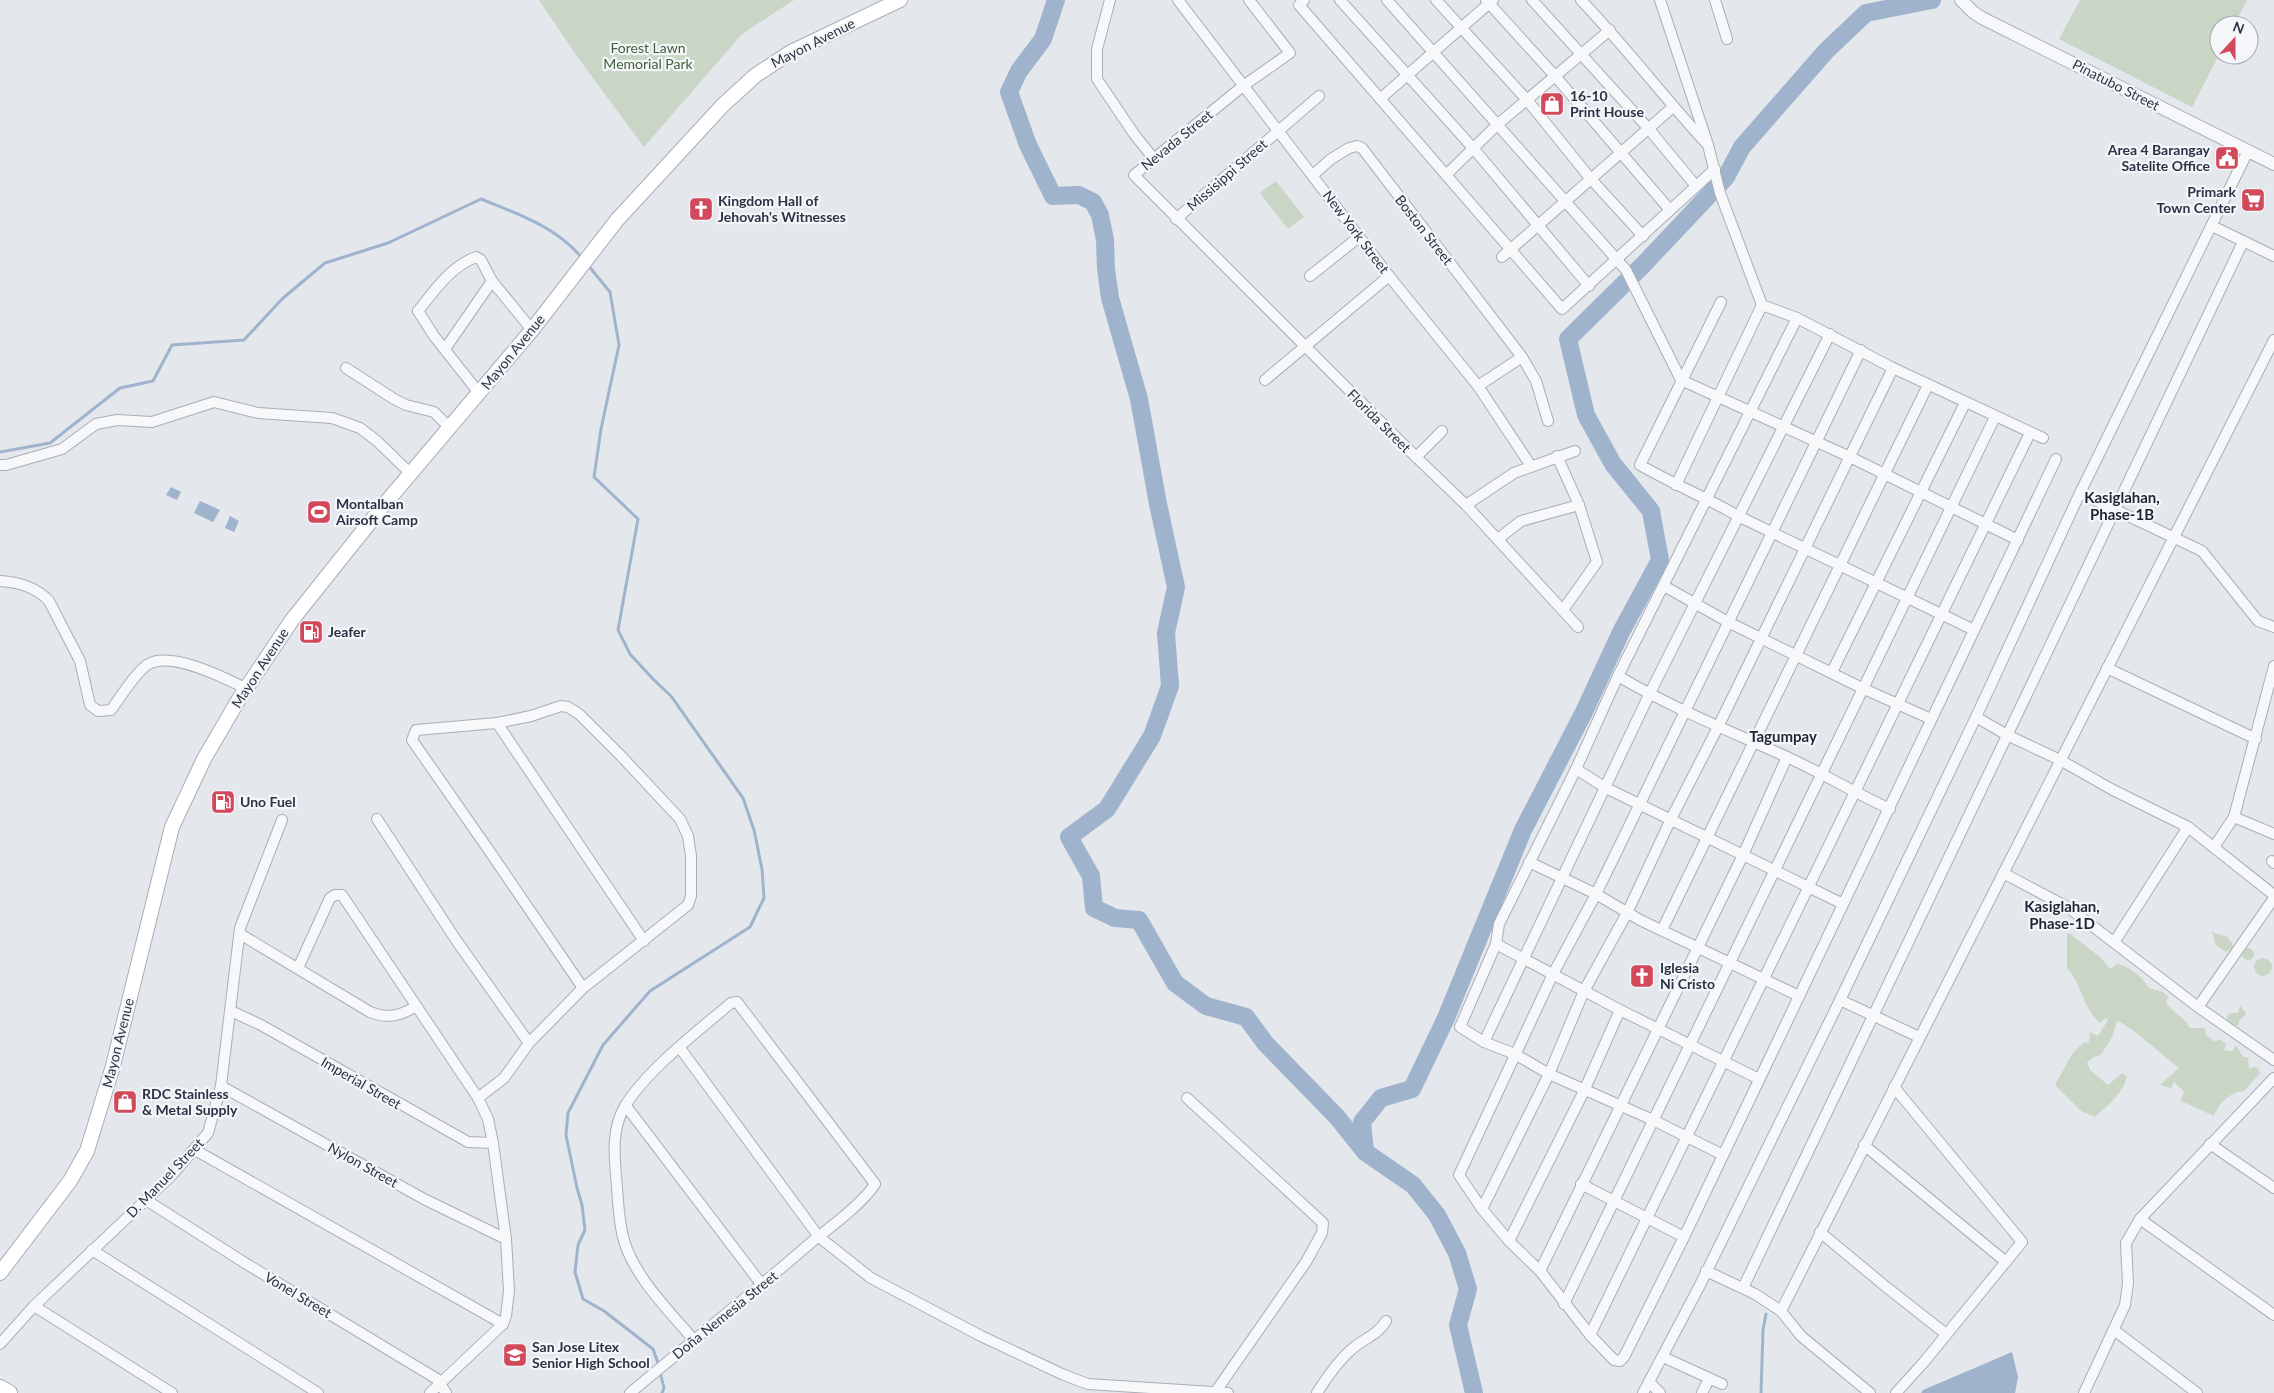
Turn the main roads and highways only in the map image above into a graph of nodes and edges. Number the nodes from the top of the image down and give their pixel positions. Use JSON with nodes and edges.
{"nodes":[{"id":1,"x":900,"y":0,"type":"edge"},
{"id":2,"x":0,"y":1273,"type":"edge"},
{"id":3,"x":0,"y":1388,"type":"edge"},
{"id":4,"x":8,"y":1393,"type":"edge"}],
"edges":[{"from":1,"to":2,"type":"main road","name":"Mayon Avenue"},
{"from":3,"to":4,"type":"main road"}]}
